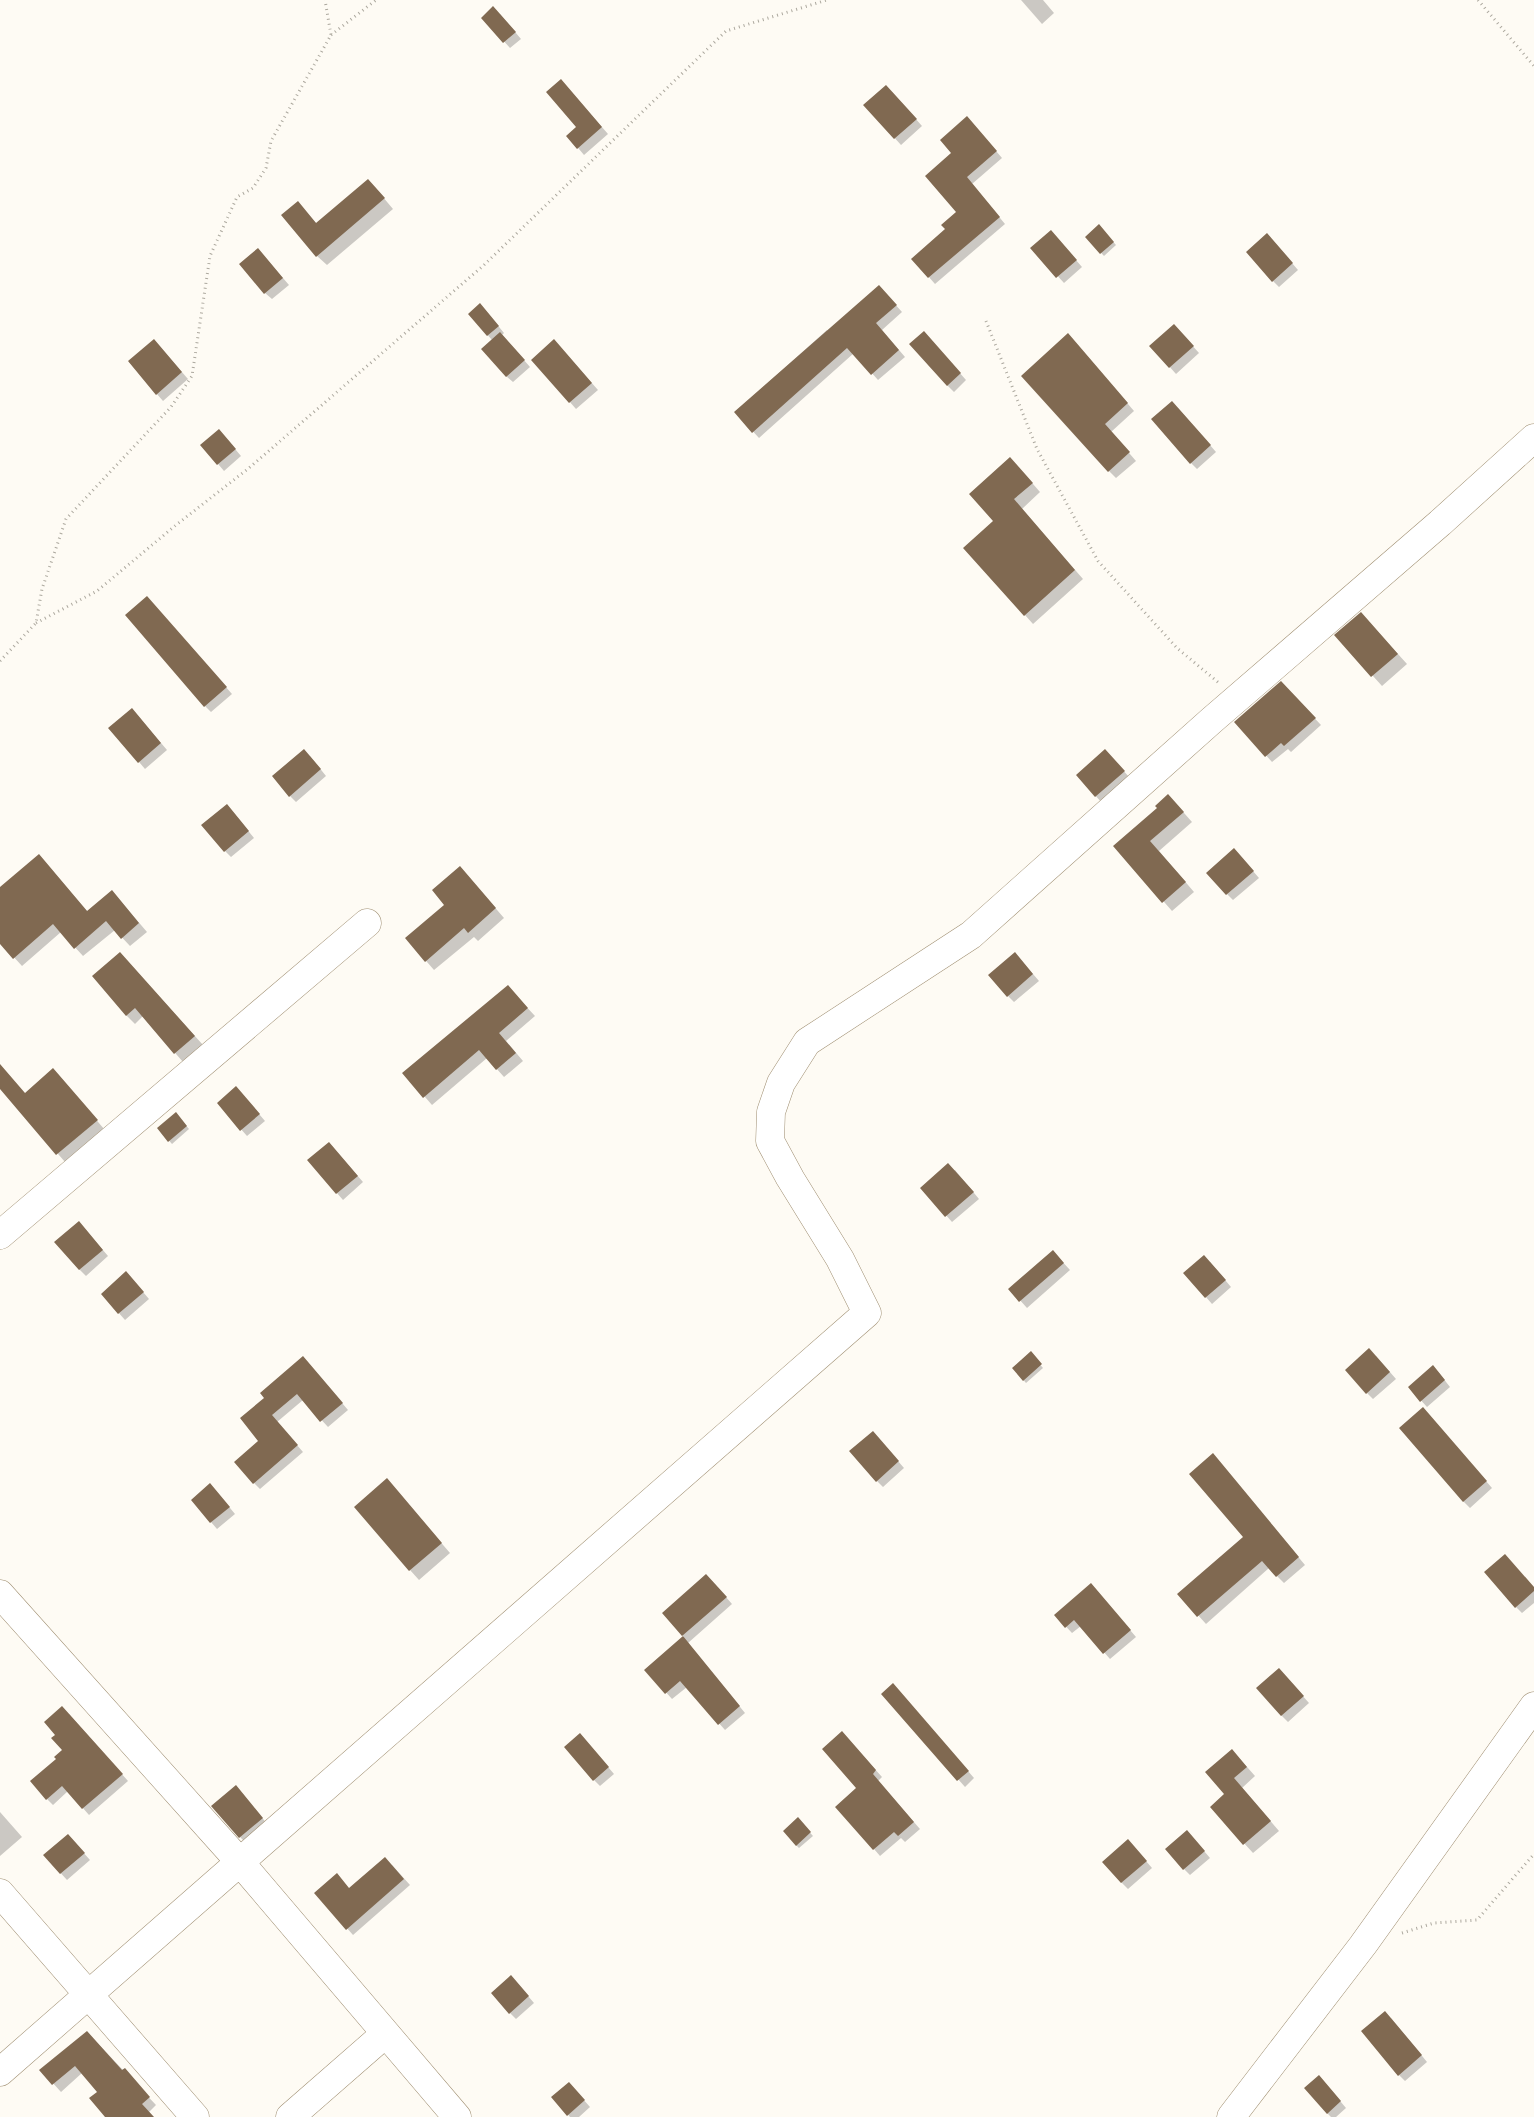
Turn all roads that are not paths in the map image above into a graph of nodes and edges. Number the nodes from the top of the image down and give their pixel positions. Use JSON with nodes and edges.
{"nodes":[{"id":1,"x":1534,"y":438,"type":"edge"},
{"id":2,"x":367,"y":923,"type":"dead end"},
{"id":3,"x":0,"y":1235,"type":"edge"},
{"id":4,"x":0,"y":1594,"type":"edge"},
{"id":5,"x":1534,"y":1706,"type":"edge"},
{"id":6,"x":239,"y":1861,"type":"junction"},
{"id":7,"x":0,"y":1893,"type":"edge"},
{"id":8,"x":89,"y":1994,"type":"junction"},
{"id":9,"x":385,"y":2034,"type":"junction"},
{"id":10,"x":0,"y":2072,"type":"edge"},
{"id":11,"x":195,"y":2117,"type":"edge"},
{"id":12,"x":290,"y":2117,"type":"edge"},
{"id":13,"x":457,"y":2117,"type":"edge"},
{"id":14,"x":1231,"y":2117,"type":"edge"}],
"edges":[{"from":1,"to":6,"type":"street"},
{"from":2,"to":3,"type":"street"},
{"from":4,"to":6,"type":"street"},
{"from":5,"to":14,"type":"street"},
{"from":6,"to":8,"type":"street"},
{"from":6,"to":9,"type":"street"},
{"from":7,"to":8,"type":"street"},
{"from":8,"to":10,"type":"street"},
{"from":8,"to":11,"type":"street"},
{"from":9,"to":12,"type":"street"},
{"from":9,"to":13,"type":"street"}]}
